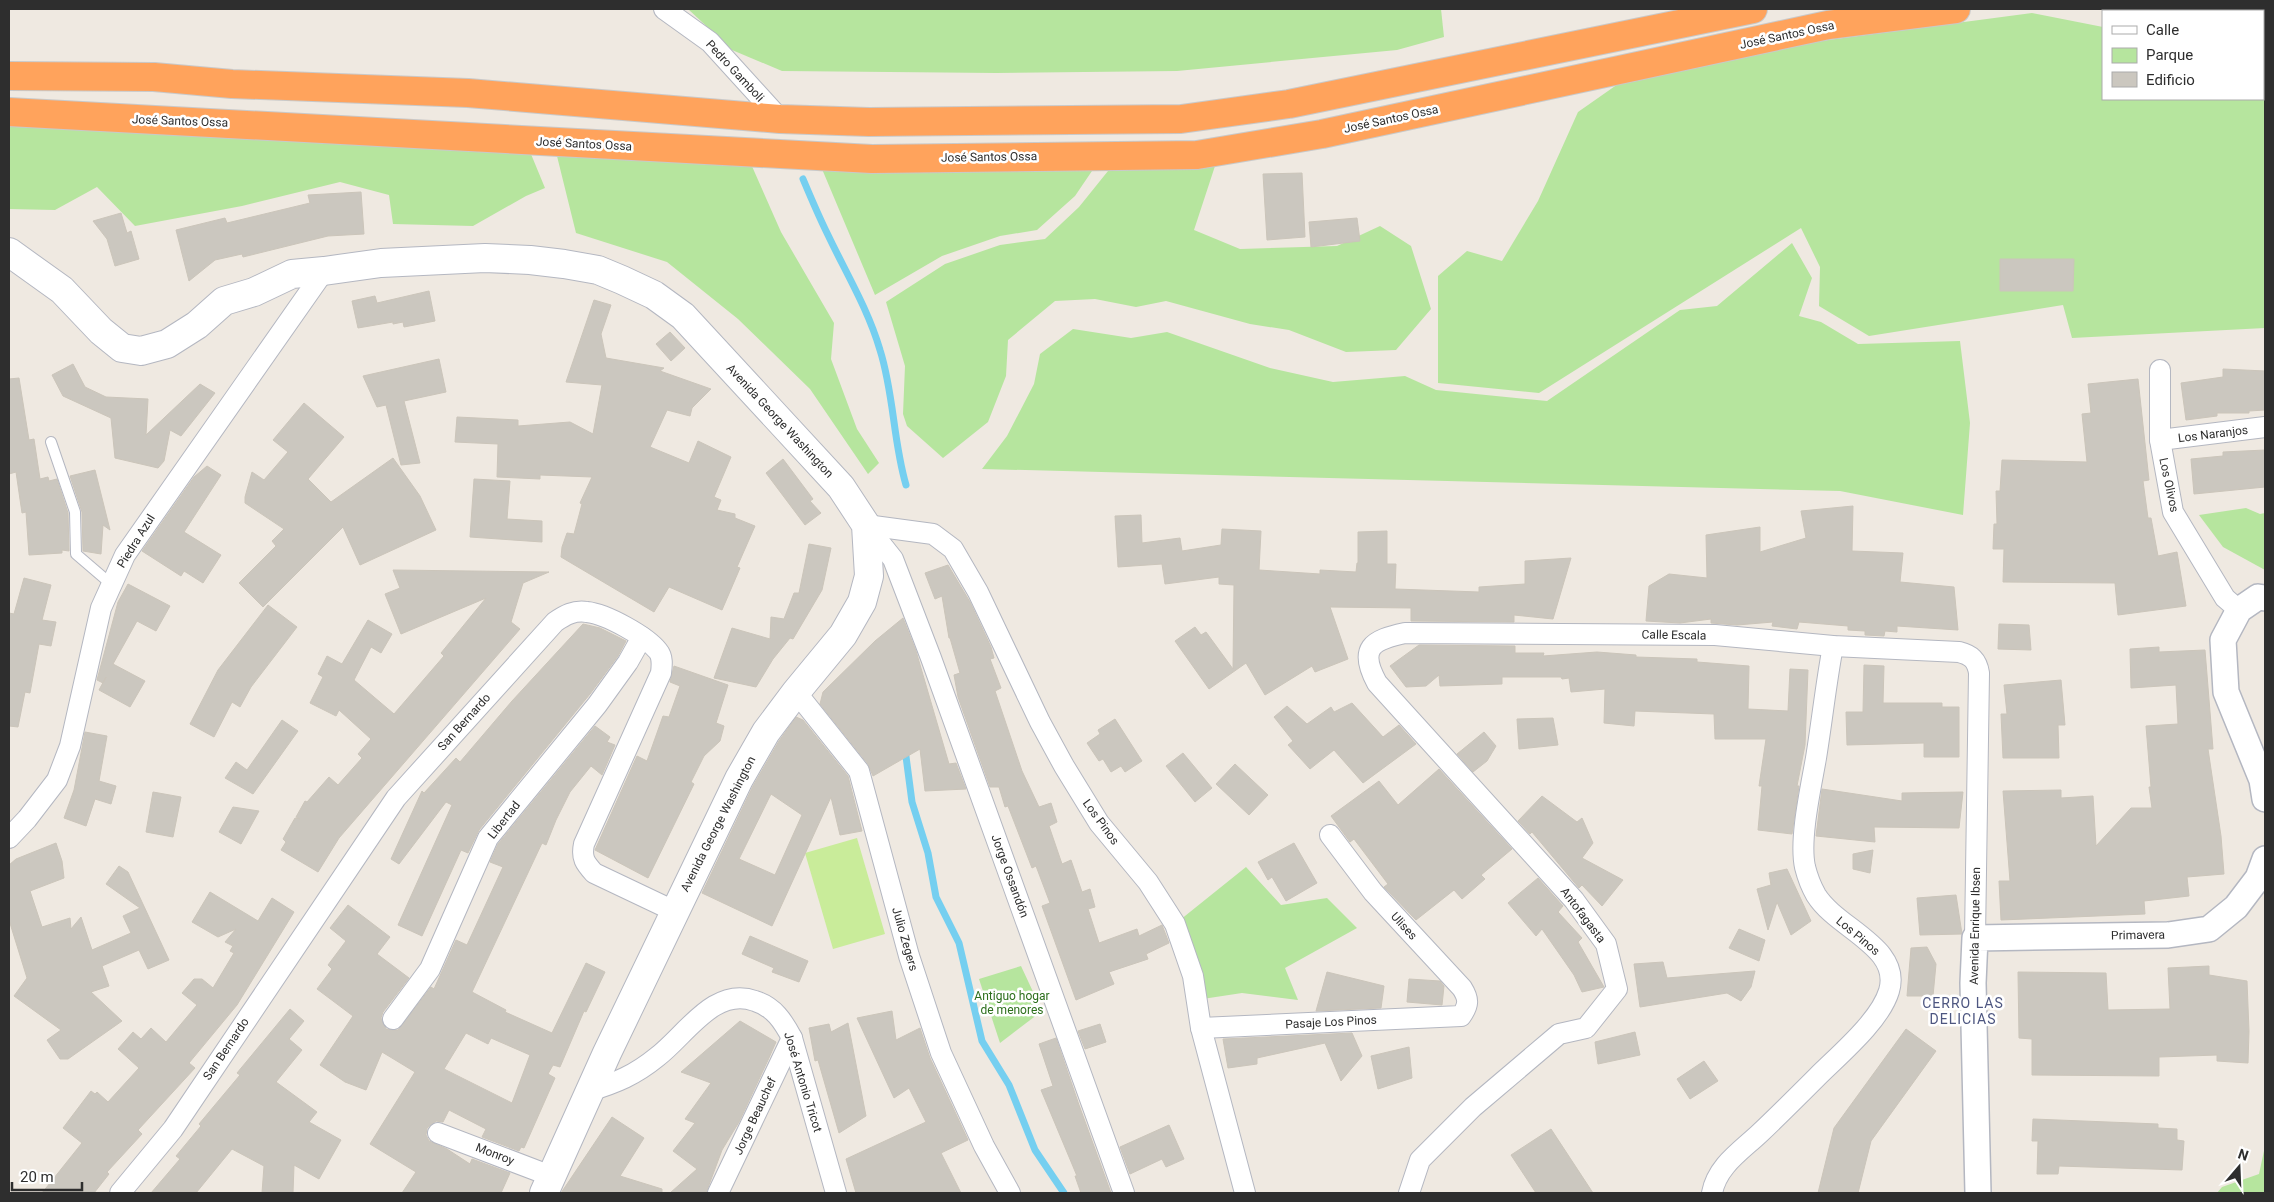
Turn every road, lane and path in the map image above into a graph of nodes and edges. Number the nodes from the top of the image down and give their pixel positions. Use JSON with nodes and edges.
{"nodes":[{"id":1,"x":664,"y":9,"type":"edge"},
{"id":2,"x":1754,"y":9,"type":"edge"},
{"id":3,"x":1956,"y":9,"type":"edge"},
{"id":4,"x":2119,"y":9,"type":"edge"},
{"id":5,"x":2154,"y":10,"type":"edge"},
{"id":6,"x":1701,"y":14,"type":"edge"},
{"id":7,"x":9,"y":76,"type":"edge"},
{"id":8,"x":9,"y":112,"type":"edge"},
{"id":9,"x":780,"y":119,"type":"junction"},
{"id":10,"x":9,"y":252,"type":"edge"},
{"id":11,"x":324,"y":271,"type":"junction"},
{"id":12,"x":2160,"y":370,"type":"dead end"},
{"id":13,"x":2265,"y":427,"type":"edge"},
{"id":14,"x":2160,"y":440,"type":"junction"},
{"id":15,"x":51,"y":442,"type":"dead end"},
{"id":16,"x":866,"y":525,"type":"junction"},
{"id":17,"x":893,"y":559,"type":"junction"},
{"id":18,"x":111,"y":584,"type":"junction"},
{"id":19,"x":2265,"y":598,"type":"edge"},
{"id":20,"x":862,"y":602,"type":"junction"},
{"id":21,"x":2238,"y":610,"type":"junction"},
{"id":22,"x":642,"y":638,"type":"junction"},
{"id":23,"x":1374,"y":643,"type":"joint"},
{"id":24,"x":1832,"y":646,"type":"junction"},
{"id":25,"x":1974,"y":659,"type":"joint"},
{"id":26,"x":796,"y":692,"type":"junction"},
{"id":27,"x":2264,"y":786,"type":"edge"},
{"id":28,"x":1330,"y":835,"type":"dead end"},
{"id":29,"x":9,"y":838,"type":"edge"},
{"id":30,"x":2265,"y":859,"type":"edge"},
{"id":31,"x":674,"y":911,"type":"junction"},
{"id":32,"x":1975,"y":938,"type":"junction"},
{"id":33,"x":1461,"y":1016,"type":"joint"},
{"id":34,"x":393,"y":1019,"type":"dead end"},
{"id":35,"x":1201,"y":1028,"type":"junction"},
{"id":36,"x":792,"y":1038,"type":"junction"},
{"id":37,"x":589,"y":1091,"type":"junction"},
{"id":38,"x":438,"y":1133,"type":"dead end"},
{"id":39,"x":547,"y":1185,"type":"edge"},
{"id":40,"x":120,"y":1193,"type":"edge"},
{"id":41,"x":718,"y":1193,"type":"edge"},
{"id":42,"x":836,"y":1193,"type":"edge"},
{"id":43,"x":1010,"y":1193,"type":"edge"},
{"id":44,"x":1124,"y":1193,"type":"edge"},
{"id":45,"x":1245,"y":1193,"type":"edge"},
{"id":46,"x":1409,"y":1193,"type":"edge"},
{"id":47,"x":1712,"y":1193,"type":"edge"},
{"id":48,"x":1978,"y":1193,"type":"edge"}],
"edges":[{"from":1,"to":9,"type":"street","name":"Pedro Gamboli"},
{"from":2,"to":6,"type":"highway"},
{"from":3,"to":8,"type":"highway","name":"José Santos Ossa"},
{"from":4,"to":5,"type":"highway"},
{"from":6,"to":9,"type":"highway"},
{"from":7,"to":9,"type":"highway"},
{"from":10,"to":11,"type":"main road","name":"Avenida George Washington"},
{"from":11,"to":16,"type":"main road","name":"Avenida George Washington"},
{"from":11,"to":18,"type":"street","name":"Piedra Azul"},
{"from":12,"to":14,"type":"street","name":"Los Olivos"},
{"from":13,"to":14,"type":"street","name":"Los Naranjos"},
{"from":14,"to":21,"type":"street","name":"Los Olivos"},
{"from":15,"to":18,"type":"lane"},
{"from":16,"to":17,"type":"street","name":"Jorge Ossandón"},
{"from":16,"to":20,"type":"main road","name":"Avenida George Washington"},
{"from":16,"to":35,"type":"street","name":"Los Pinos"},
{"from":17,"to":20,"type":"street"},
{"from":17,"to":44,"type":"street","name":"Jorge Ossandón"},
{"from":18,"to":29,"type":"street","name":"Piedra Azul"},
{"from":19,"to":21,"type":"street"},
{"from":20,"to":26,"type":"main road","name":"Avenida George Washington"},
{"from":21,"to":27,"type":"street"},
{"from":22,"to":31,"type":"street","name":"San Bernardo"},
{"from":22,"to":34,"type":"street","name":"Libertad"},
{"from":22,"to":40,"type":"street","name":"San Bernardo"},
{"from":23,"to":24,"type":"street","name":"Calle Escala"},
{"from":23,"to":46,"type":"street","name":"Antofagasta"},
{"from":24,"to":25,"type":"street","name":"Calle Escala"},
{"from":24,"to":47,"type":"street","name":"Los Pinos"},
{"from":25,"to":32,"type":"street","name":"Avenida Enrique Ibsen"},
{"from":26,"to":31,"type":"main road","name":"Avenida George Washington"},
{"from":26,"to":43,"type":"street","name":"Julio Zegers"},
{"from":28,"to":33,"type":"street","name":"Ulises"},
{"from":30,"to":32,"type":"street","name":"Primavera"},
{"from":31,"to":37,"type":"main road","name":"Avenida George Washington"},
{"from":32,"to":48,"type":"street","name":"Avenida Enrique Ibsen"},
{"from":33,"to":35,"type":"street","name":"Pasaje Los Pinos"},
{"from":35,"to":45,"type":"street","name":"Los Pinos"},
{"from":36,"to":37,"type":"street","name":"José Antonio Tricot"},
{"from":36,"to":41,"type":"street","name":"Jorge Beauchef"},
{"from":36,"to":42,"type":"street","name":"José Antonio Tricot"},
{"from":37,"to":39,"type":"main road","name":"Avenida George Washington"},
{"from":38,"to":39,"type":"street","name":"Monroy"}]}
